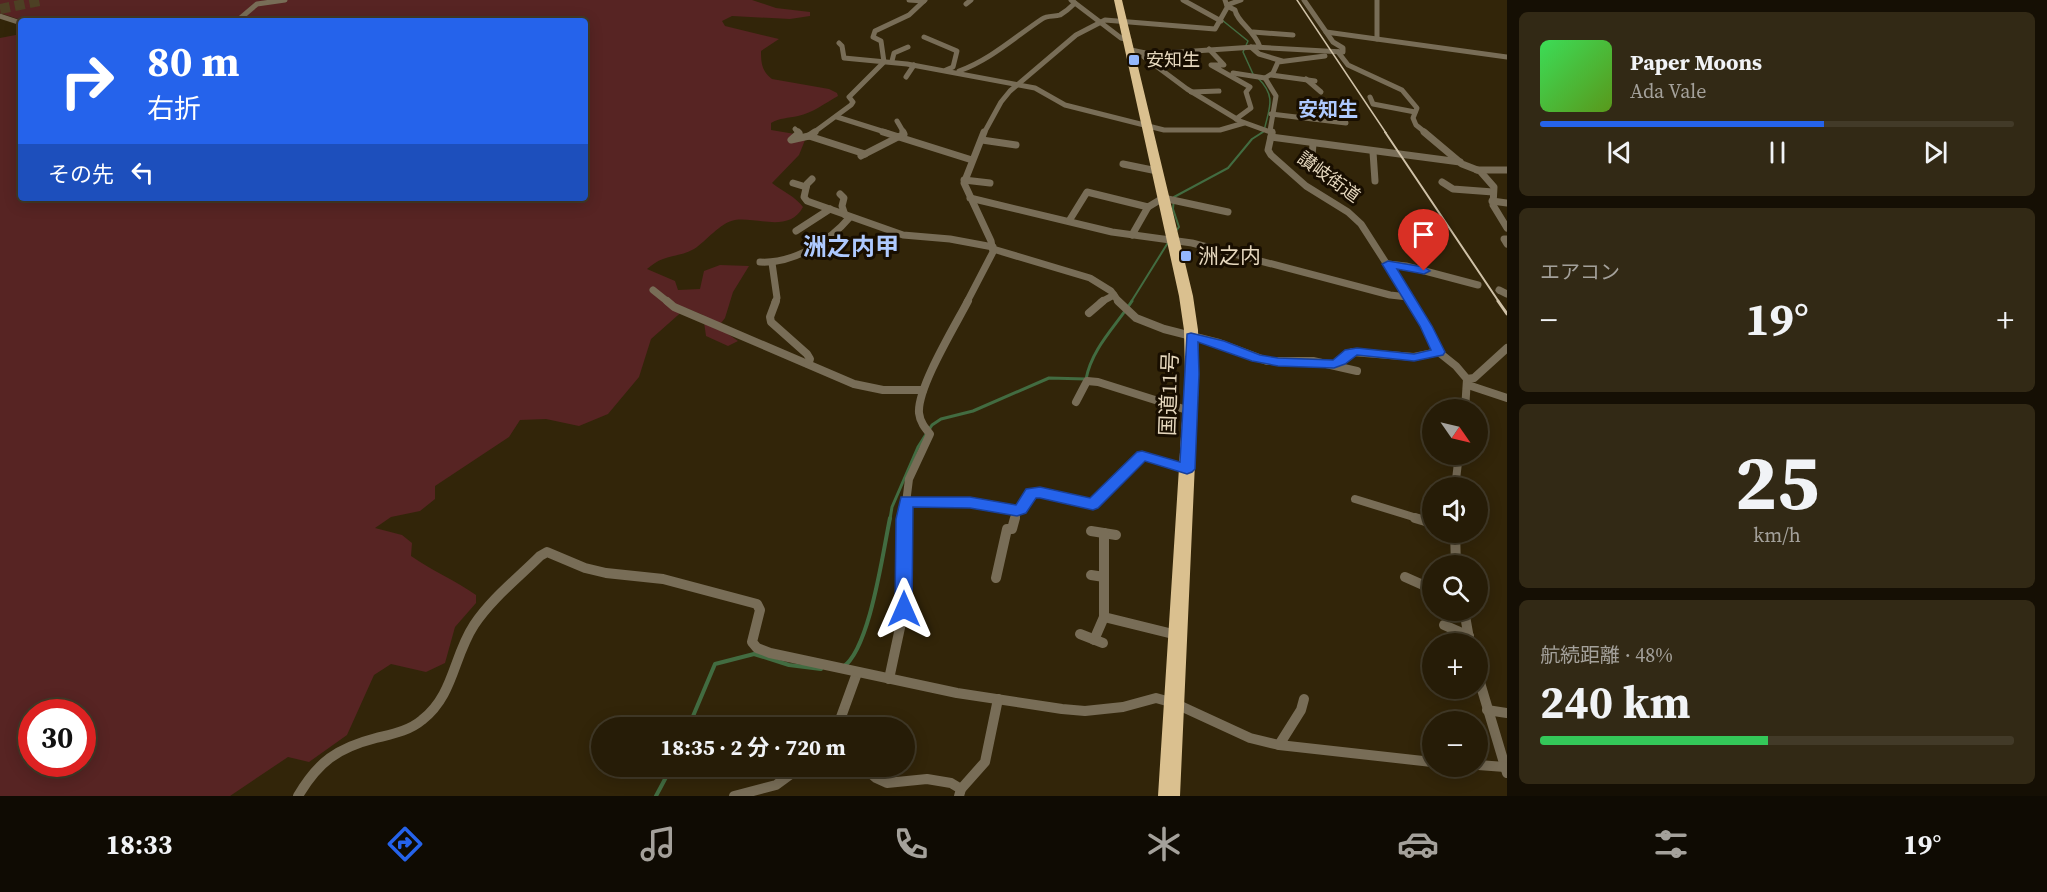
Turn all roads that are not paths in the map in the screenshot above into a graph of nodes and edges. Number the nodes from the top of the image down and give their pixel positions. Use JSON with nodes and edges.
{"nodes":[{"id":1,"x":285,"y":0,"type":"edge"},
{"id":2,"x":909,"y":0,"type":"edge"},
{"id":3,"x":925,"y":0,"type":"edge"},
{"id":4,"x":971,"y":0,"type":"edge"},
{"id":5,"x":1118,"y":0,"type":"edge"},
{"id":6,"x":1241,"y":0,"type":"edge"},
{"id":7,"x":1305,"y":0,"type":"edge"},
{"id":8,"x":1377,"y":0,"type":"edge"},
{"id":9,"x":1073,"y":1,"type":"edge"},
{"id":10,"x":1185,"y":1,"type":"edge"},
{"id":11,"x":1173,"y":3,"type":"dead end"},
{"id":12,"x":966,"y":4,"type":"dead end"},
{"id":13,"x":1227,"y":4,"type":"edge"},
{"id":14,"x":0,"y":16,"type":"edge"},
{"id":15,"x":240,"y":18,"type":"edge"},
{"id":16,"x":1202,"y":18,"type":"dead end"},
{"id":17,"x":1219,"y":20,"type":"junction"},
{"id":18,"x":18,"y":22,"type":"edge"},
{"id":19,"x":1124,"y":22,"type":"junction"},
{"id":20,"x":1100,"y":23,"type":"junction"},
{"id":21,"x":1254,"y":32,"type":"junction"},
{"id":22,"x":1326,"y":32,"type":"junction"},
{"id":23,"x":1293,"y":35,"type":"dead end"},
{"id":24,"x":924,"y":37,"type":"dead end"},
{"id":25,"x":1377,"y":39,"type":"junction"},
{"id":26,"x":839,"y":43,"type":"dead end"},
{"id":27,"x":908,"y":47,"type":"dead end"},
{"id":28,"x":1251,"y":47,"type":"junction"},
{"id":29,"x":1260,"y":47,"type":"junction"},
{"id":30,"x":882,"y":48,"type":"junction"},
{"id":31,"x":1135,"y":48,"type":"junction"},
{"id":32,"x":1209,"y":49,"type":"junction"},
{"id":33,"x":899,"y":51,"type":"junction"},
{"id":34,"x":1319,"y":51,"type":"junction"},
{"id":35,"x":1338,"y":52,"type":"junction"},
{"id":36,"x":1507,"y":57,"type":"edge"},
{"id":37,"x":883,"y":60,"type":"junction"},
{"id":38,"x":892,"y":61,"type":"junction"},
{"id":39,"x":1282,"y":61,"type":"junction"},
{"id":40,"x":914,"y":65,"type":"junction"},
{"id":41,"x":946,"y":71,"type":"junction"},
{"id":42,"x":957,"y":72,"type":"junction"},
{"id":43,"x":1226,"y":72,"type":"junction"},
{"id":44,"x":1268,"y":76,"type":"junction"},
{"id":45,"x":870,"y":77,"type":"junction"},
{"id":46,"x":906,"y":77,"type":"dead end"},
{"id":47,"x":1306,"y":79,"type":"junction"},
{"id":48,"x":1315,"y":81,"type":"dead end"},
{"id":49,"x":1018,"y":84,"type":"junction"},
{"id":50,"x":868,"y":86,"type":"dead end"},
{"id":51,"x":1219,"y":91,"type":"dead end"},
{"id":52,"x":1191,"y":92,"type":"junction"},
{"id":53,"x":1321,"y":92,"type":"dead end"},
{"id":54,"x":1370,"y":97,"type":"dead end"},
{"id":55,"x":1415,"y":112,"type":"junction"},
{"id":56,"x":1271,"y":114,"type":"junction"},
{"id":57,"x":837,"y":117,"type":"junction"},
{"id":58,"x":1236,"y":118,"type":"junction"},
{"id":59,"x":1345,"y":120,"type":"dead end"},
{"id":60,"x":897,"y":121,"type":"dead end"},
{"id":61,"x":1244,"y":123,"type":"junction"},
{"id":62,"x":1146,"y":126,"type":"junction"},
{"id":63,"x":795,"y":129,"type":"dead end"},
{"id":64,"x":1178,"y":131,"type":"junction"},
{"id":65,"x":1271,"y":134,"type":"junction"},
{"id":66,"x":809,"y":136,"type":"junction"},
{"id":67,"x":902,"y":137,"type":"junction"},
{"id":68,"x":982,"y":140,"type":"junction"},
{"id":69,"x":1182,"y":142,"type":"dead end"},
{"id":70,"x":1313,"y":144,"type":"junction"},
{"id":71,"x":1016,"y":145,"type":"dead end"},
{"id":72,"x":1373,"y":152,"type":"junction"},
{"id":73,"x":1312,"y":156,"type":"dead end"},
{"id":74,"x":972,"y":160,"type":"junction"},
{"id":75,"x":1460,"y":162,"type":"junction"},
{"id":76,"x":1123,"y":164,"type":"dead end"},
{"id":77,"x":1477,"y":170,"type":"junction"},
{"id":78,"x":1507,"y":170,"type":"edge"},
{"id":79,"x":1157,"y":171,"type":"junction"},
{"id":80,"x":812,"y":179,"type":"dead end"},
{"id":81,"x":964,"y":180,"type":"junction"},
{"id":82,"x":1375,"y":181,"type":"dead end"},
{"id":83,"x":1442,"y":182,"type":"dead end"},
{"id":84,"x":793,"y":183,"type":"dead end"},
{"id":85,"x":990,"y":183,"type":"dead end"},
{"id":86,"x":806,"y":187,"type":"junction"},
{"id":87,"x":1493,"y":192,"type":"junction"},
{"id":88,"x":840,"y":194,"type":"dead end"},
{"id":89,"x":1164,"y":195,"type":"junction"},
{"id":90,"x":970,"y":198,"type":"junction"},
{"id":91,"x":1492,"y":201,"type":"junction"},
{"id":92,"x":1507,"y":202,"type":"edge"},
{"id":93,"x":1148,"y":207,"type":"junction"},
{"id":94,"x":830,"y":209,"type":"junction"},
{"id":95,"x":1228,"y":212,"type":"dead end"},
{"id":96,"x":848,"y":216,"type":"junction"},
{"id":97,"x":1069,"y":221,"type":"junction"},
{"id":98,"x":1507,"y":228,"type":"edge"},
{"id":99,"x":795,"y":231,"type":"dead end"},
{"id":100,"x":1132,"y":236,"type":"junction"},
{"id":101,"x":1507,"y":238,"type":"edge"},
{"id":102,"x":1173,"y":242,"type":"junction"},
{"id":103,"x":1507,"y":244,"type":"edge"},
{"id":104,"x":993,"y":248,"type":"junction"},
{"id":105,"x":760,"y":262,"type":"dead end"},
{"id":106,"x":772,"y":263,"type":"junction"},
{"id":107,"x":1388,"y":264,"type":"junction"},
{"id":108,"x":1478,"y":285,"type":"dead end"},
{"id":109,"x":652,"y":290,"type":"dead end"},
{"id":110,"x":1499,"y":290,"type":"dead end"},
{"id":111,"x":1507,"y":294,"type":"edge"},
{"id":112,"x":1114,"y":295,"type":"junction"},
{"id":113,"x":1408,"y":297,"type":"junction"},
{"id":114,"x":1089,"y":313,"type":"dead end"},
{"id":115,"x":1191,"y":337,"type":"junction"},
{"id":116,"x":1507,"y":348,"type":"edge"},
{"id":117,"x":1438,"y":352,"type":"junction"},
{"id":118,"x":808,"y":364,"type":"junction"},
{"id":119,"x":1334,"y":364,"type":"junction"},
{"id":120,"x":1357,"y":371,"type":"dead end"},
{"id":121,"x":1467,"y":382,"type":"junction"},
{"id":122,"x":923,"y":390,"type":"junction"},
{"id":123,"x":1507,"y":398,"type":"edge"},
{"id":124,"x":1466,"y":399,"type":"edge"},
{"id":125,"x":1076,"y":402,"type":"dead end"},
{"id":126,"x":1191,"y":411,"type":"junction"},
{"id":127,"x":1187,"y":469,"type":"junction"},
{"id":128,"x":1356,"y":499,"type":"dead end"},
{"id":129,"x":906,"y":501,"type":"junction"},
{"id":130,"x":1017,"y":511,"type":"junction"},
{"id":131,"x":1422,"y":520,"type":"edge"},
{"id":132,"x":1091,"y":531,"type":"dead end"},
{"id":133,"x":1104,"y":533,"type":"junction"},
{"id":134,"x":1116,"y":535,"type":"dead end"},
{"id":135,"x":1091,"y":575,"type":"dead end"},
{"id":136,"x":1104,"y":577,"type":"junction"},
{"id":137,"x":1405,"y":577,"type":"dead end"},
{"id":138,"x":996,"y":578,"type":"dead end"},
{"id":139,"x":1422,"y":585,"type":"edge"},
{"id":140,"x":1104,"y":617,"type":"junction"},
{"id":141,"x":1444,"y":625,"type":"dead end"},
{"id":142,"x":1458,"y":633,"type":"edge"},
{"id":143,"x":1080,"y":634,"type":"dead end"},
{"id":144,"x":1178,"y":636,"type":"junction"},
{"id":145,"x":857,"y":673,"type":"junction"},
{"id":146,"x":890,"y":679,"type":"junction"},
{"id":147,"x":998,"y":699,"type":"junction"},
{"id":148,"x":1304,"y":699,"type":"dead end"},
{"id":149,"x":1484,"y":699,"type":"edge"},
{"id":150,"x":1174,"y":703,"type":"junction"},
{"id":151,"x":1487,"y":710,"type":"junction"},
{"id":152,"x":1507,"y":713,"type":"edge"},
{"id":153,"x":841,"y":717,"type":"edge"},
{"id":154,"x":1279,"y":745,"type":"junction"},
{"id":155,"x":1422,"y":761,"type":"edge"},
{"id":156,"x":1488,"y":767,"type":"edge"},
{"id":157,"x":1506,"y":770,"type":"edge"},
{"id":158,"x":789,"y":777,"type":"edge"},
{"id":159,"x":875,"y":777,"type":"edge"},
{"id":160,"x":773,"y":791,"type":"edge"},
{"id":161,"x":960,"y":793,"type":"edge"},
{"id":162,"x":298,"y":796,"type":"edge"},
{"id":163,"x":734,"y":796,"type":"edge"},
{"id":164,"x":1169,"y":796,"type":"edge"}],
"edges":[{"from":1,"to":15,"type":"street"},
{"from":2,"to":3,"type":"street"},
{"from":3,"to":30,"type":"street"},
{"from":4,"to":12,"type":"street"},
{"from":5,"to":19,"type":"highway","name":"国道11号"},
{"from":6,"to":13,"type":"street"},
{"from":7,"to":22,"type":"street"},
{"from":8,"to":25,"type":"street"},
{"from":9,"to":20,"type":"street"},
{"from":9,"to":42,"type":"street"},
{"from":10,"to":11,"type":"street"},
{"from":10,"to":17,"type":"street"},
{"from":13,"to":17,"type":"street"},
{"from":13,"to":21,"type":"street"},
{"from":14,"to":18,"type":"street"},
{"from":16,"to":17,"type":"street"},
{"from":17,"to":19,"type":"street"},
{"from":19,"to":20,"type":"street"},
{"from":19,"to":31,"type":"highway","name":"国道11号"},
{"from":20,"to":31,"type":"street"},
{"from":20,"to":49,"type":"street"},
{"from":21,"to":23,"type":"street"},
{"from":21,"to":29,"type":"street"},
{"from":22,"to":25,"type":"street"},
{"from":22,"to":35,"type":"street"},
{"from":24,"to":41,"type":"street"},
{"from":25,"to":36,"type":"street"},
{"from":26,"to":37,"type":"street"},
{"from":27,"to":33,"type":"street"},
{"from":28,"to":29,"type":"street"},
{"from":28,"to":32,"type":"street"},
{"from":28,"to":39,"type":"street"},
{"from":29,"to":34,"type":"street"},
{"from":30,"to":33,"type":"street"},
{"from":30,"to":37,"type":"street"},
{"from":31,"to":32,"type":"street"},
{"from":31,"to":52,"type":"street"},
{"from":31,"to":62,"type":"highway","name":"国道11号"},
{"from":32,"to":43,"type":"street"},
{"from":33,"to":38,"type":"street"},
{"from":34,"to":35,"type":"street"},
{"from":34,"to":39,"type":"street"},
{"from":35,"to":55,"type":"street"},
{"from":37,"to":38,"type":"street"},
{"from":37,"to":45,"type":"street"},
{"from":38,"to":40,"type":"street"},
{"from":39,"to":44,"type":"street"},
{"from":40,"to":41,"type":"street"},
{"from":40,"to":46,"type":"street"},
{"from":41,"to":42,"type":"street"},
{"from":42,"to":49,"type":"street"},
{"from":43,"to":44,"type":"street"},
{"from":43,"to":58,"type":"street"},
{"from":44,"to":47,"type":"street"},
{"from":44,"to":56,"type":"street"},
{"from":45,"to":50,"type":"street"},
{"from":45,"to":57,"type":"street"},
{"from":47,"to":48,"type":"street"},
{"from":47,"to":53,"type":"street"},
{"from":49,"to":62,"type":"street"},
{"from":49,"to":68,"type":"street"},
{"from":51,"to":52,"type":"street"},
{"from":52,"to":58,"type":"street"},
{"from":54,"to":55,"type":"street"},
{"from":55,"to":75,"type":"street"},
{"from":56,"to":59,"type":"street"},
{"from":56,"to":65,"type":"street"},
{"from":57,"to":66,"type":"street"},
{"from":57,"to":67,"type":"street"},
{"from":58,"to":61,"type":"street"},
{"from":60,"to":67,"type":"street"},
{"from":61,"to":64,"type":"street"},
{"from":61,"to":65,"type":"street"},
{"from":62,"to":64,"type":"street"},
{"from":62,"to":79,"type":"highway","name":"国道11号"},
{"from":63,"to":66,"type":"street"},
{"from":64,"to":69,"type":"street"},
{"from":65,"to":70,"type":"street"},
{"from":65,"to":107,"type":"street","name":"讃岐街道"},
{"from":66,"to":67,"type":"street"},
{"from":67,"to":74,"type":"street"},
{"from":68,"to":71,"type":"street"},
{"from":68,"to":74,"type":"street"},
{"from":70,"to":72,"type":"street"},
{"from":70,"to":73,"type":"street"},
{"from":72,"to":75,"type":"street"},
{"from":72,"to":82,"type":"street"},
{"from":74,"to":81,"type":"street"},
{"from":75,"to":77,"type":"street"},
{"from":76,"to":79,"type":"street"},
{"from":77,"to":78,"type":"street"},
{"from":77,"to":87,"type":"street"},
{"from":79,"to":89,"type":"highway","name":"国道11号"},
{"from":80,"to":86,"type":"street"},
{"from":81,"to":85,"type":"street"},
{"from":81,"to":90,"type":"street"},
{"from":83,"to":87,"type":"street"},
{"from":84,"to":86,"type":"street"},
{"from":86,"to":94,"type":"street"},
{"from":87,"to":91,"type":"street"},
{"from":88,"to":96,"type":"street"},
{"from":89,"to":93,"type":"street"},
{"from":89,"to":95,"type":"street"},
{"from":89,"to":102,"type":"highway","name":"国道11号"},
{"from":90,"to":97,"type":"street"},
{"from":90,"to":104,"type":"street"},
{"from":91,"to":92,"type":"street"},
{"from":91,"to":98,"type":"street"},
{"from":93,"to":97,"type":"street"},
{"from":93,"to":100,"type":"street"},
{"from":94,"to":96,"type":"street"},
{"from":94,"to":99,"type":"street"},
{"from":96,"to":104,"type":"street"},
{"from":96,"to":106,"type":"street"},
{"from":97,"to":100,"type":"street"},
{"from":100,"to":102,"type":"street"},
{"from":101,"to":103,"type":"street"},
{"from":102,"to":113,"type":"street"},
{"from":102,"to":115,"type":"highway","name":"国道11号"},
{"from":104,"to":112,"type":"street"},
{"from":104,"to":122,"type":"street"},
{"from":105,"to":106,"type":"street"},
{"from":106,"to":118,"type":"street"},
{"from":107,"to":108,"type":"street"},
{"from":107,"to":113,"type":"street","name":"讃岐街道"},
{"from":109,"to":118,"type":"street"},
{"from":110,"to":111,"type":"street"},
{"from":112,"to":114,"type":"street"},
{"from":112,"to":115,"type":"street"},
{"from":113,"to":117,"type":"street","name":"讃岐街道"},
{"from":115,"to":119,"type":"street"},
{"from":115,"to":126,"type":"highway","name":"国道11号"},
{"from":116,"to":121,"type":"street"},
{"from":117,"to":119,"type":"street"},
{"from":117,"to":121,"type":"street","name":"讃岐街道"},
{"from":118,"to":122,"type":"street"},
{"from":119,"to":120,"type":"street"},
{"from":121,"to":123,"type":"street"},
{"from":121,"to":124,"type":"street"},
{"from":122,"to":129,"type":"street"},
{"from":125,"to":126,"type":"street"},
{"from":126,"to":127,"type":"highway","name":"国道11号"},
{"from":127,"to":130,"type":"street"},
{"from":127,"to":144,"type":"highway","name":"国道11号"},
{"from":128,"to":131,"type":"street"},
{"from":129,"to":130,"type":"street"},
{"from":129,"to":146,"type":"street"},
{"from":130,"to":138,"type":"street"},
{"from":132,"to":133,"type":"street"},
{"from":133,"to":134,"type":"street"},
{"from":133,"to":136,"type":"street"},
{"from":135,"to":136,"type":"street"},
{"from":136,"to":140,"type":"street"},
{"from":137,"to":139,"type":"street"},
{"from":140,"to":143,"type":"street"},
{"from":140,"to":144,"type":"street"},
{"from":141,"to":142,"type":"street"},
{"from":144,"to":150,"type":"highway","name":"国道11号"},
{"from":145,"to":146,"type":"street"},
{"from":145,"to":153,"type":"street"},
{"from":145,"to":162,"type":"street"},
{"from":146,"to":147,"type":"street"},
{"from":147,"to":150,"type":"street"},
{"from":147,"to":161,"type":"street"},
{"from":148,"to":154,"type":"street"},
{"from":149,"to":151,"type":"street"},
{"from":150,"to":154,"type":"street"},
{"from":150,"to":164,"type":"highway","name":"国道11号"},
{"from":151,"to":152,"type":"street"},
{"from":151,"to":157,"type":"street"},
{"from":154,"to":155,"type":"street"},
{"from":156,"to":157,"type":"street"},
{"from":158,"to":160,"type":"street"},
{"from":159,"to":161,"type":"street"},
{"from":160,"to":163,"type":"street"}]}
